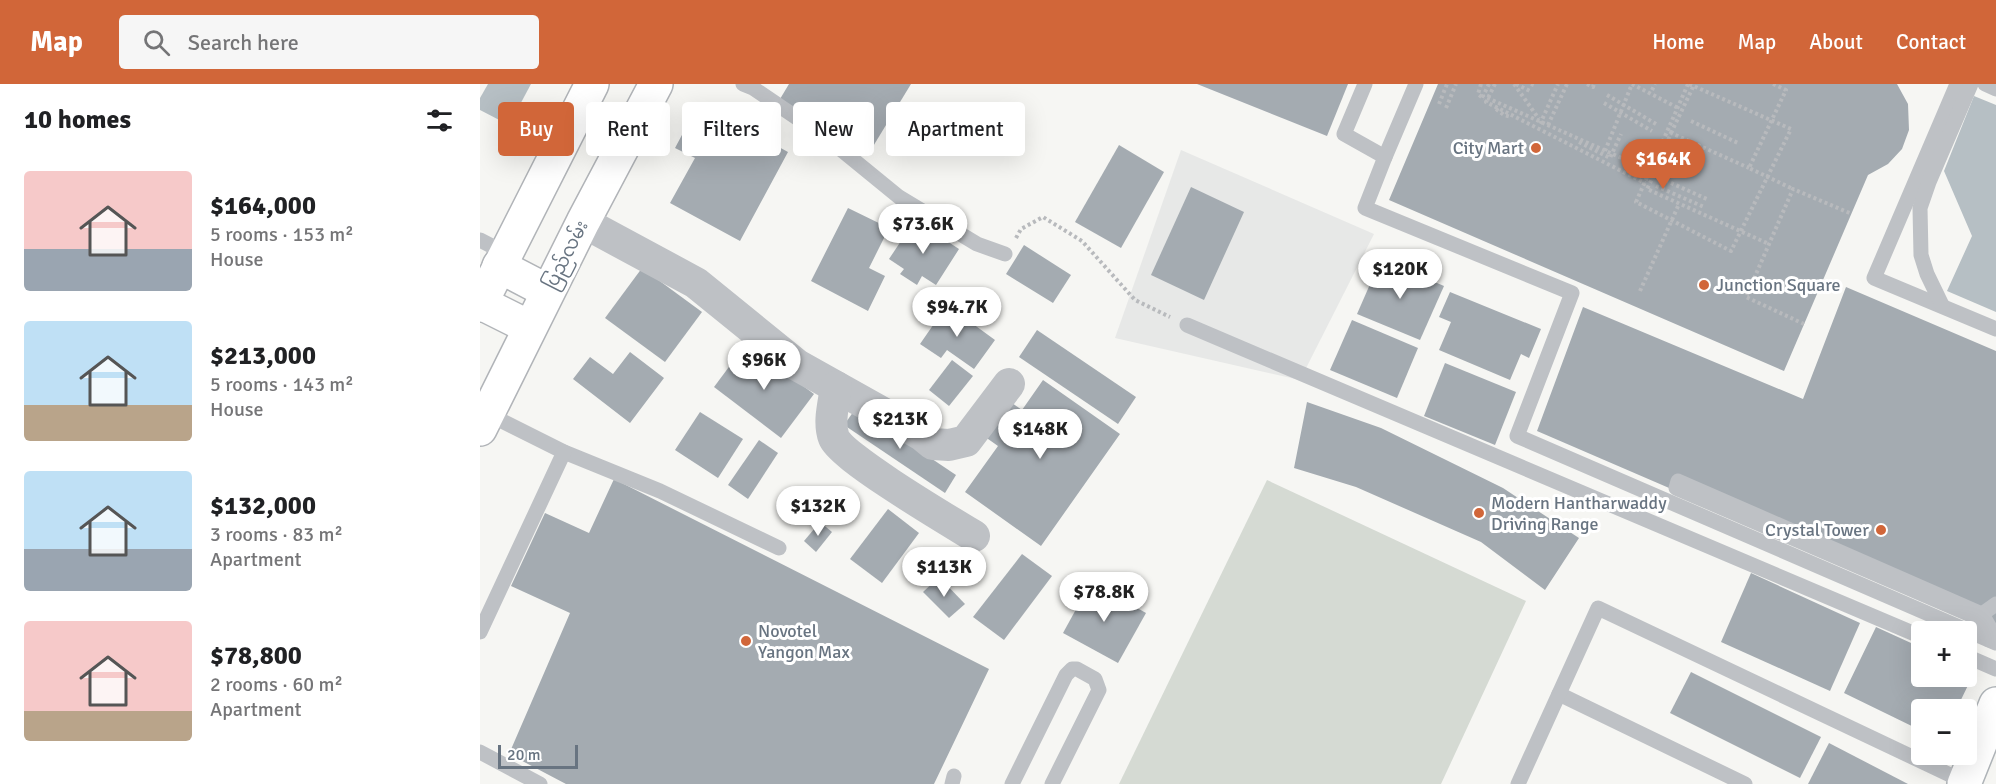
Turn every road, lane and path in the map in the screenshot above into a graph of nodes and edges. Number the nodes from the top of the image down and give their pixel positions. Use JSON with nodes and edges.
{"nodes":[{"id":1,"x":592,"y":84,"type":"edge"},
{"id":2,"x":656,"y":84,"type":"edge"},
{"id":3,"x":742,"y":84,"type":"edge"},
{"id":4,"x":1365,"y":84,"type":"edge"},
{"id":5,"x":1416,"y":84,"type":"edge"},
{"id":6,"x":1447,"y":84,"type":"edge"},
{"id":7,"x":1456,"y":84,"type":"edge"},
{"id":8,"x":1481,"y":84,"type":"edge"},
{"id":9,"x":1489,"y":84,"type":"edge"},
{"id":10,"x":1495,"y":84,"type":"edge"},
{"id":11,"x":1515,"y":84,"type":"edge"},
{"id":12,"x":1558,"y":84,"type":"edge"},
{"id":13,"x":1566,"y":84,"type":"edge"},
{"id":14,"x":1587,"y":84,"type":"edge"},
{"id":15,"x":1594,"y":84,"type":"edge"},
{"id":16,"x":1631,"y":84,"type":"edge"},
{"id":17,"x":1655,"y":84,"type":"edge"},
{"id":18,"x":1689,"y":84,"type":"edge"},
{"id":19,"x":1695,"y":84,"type":"edge"},
{"id":20,"x":1773,"y":84,"type":"edge"},
{"id":21,"x":1957,"y":84,"type":"edge"},
{"id":22,"x":1971,"y":84,"type":"edge"},
{"id":23,"x":1985,"y":84,"type":"edge"},
{"id":24,"x":1996,"y":89,"type":"edge"},
{"id":25,"x":1652,"y":90,"type":"dead end"},
{"id":26,"x":1532,"y":92,"type":"dead end"},
{"id":27,"x":1607,"y":95,"type":"dead end"},
{"id":28,"x":1604,"y":103,"type":"dead end"},
{"id":29,"x":1439,"y":104,"type":"dead end"},
{"id":30,"x":1446,"y":108,"type":"dead end"},
{"id":31,"x":1678,"y":108,"type":"junction"},
{"id":32,"x":1691,"y":121,"type":"dead end"},
{"id":33,"x":1541,"y":123,"type":"junction"},
{"id":34,"x":1656,"y":124,"type":"dead end"},
{"id":35,"x":1548,"y":125,"type":"junction"},
{"id":36,"x":1652,"y":131,"type":"dead end"},
{"id":37,"x":1671,"y":133,"type":"junction"},
{"id":38,"x":1621,"y":134,"type":"dead end"},
{"id":39,"x":1738,"y":143,"type":"dead end"},
{"id":40,"x":1605,"y":151,"type":"junction"},
{"id":41,"x":1385,"y":157,"type":"junction"},
{"id":42,"x":1749,"y":168,"type":"junction"},
{"id":43,"x":1655,"y":173,"type":"junction"},
{"id":44,"x":1660,"y":178,"type":"dead end"},
{"id":45,"x":1645,"y":183,"type":"junction"},
{"id":46,"x":1656,"y":186,"type":"dead end"},
{"id":47,"x":1793,"y":189,"type":"junction"},
{"id":48,"x":1709,"y":200,"type":"dead end"},
{"id":49,"x":1679,"y":204,"type":"junction"},
{"id":50,"x":1704,"y":207,"type":"dead end"},
{"id":51,"x":1852,"y":214,"type":"dead end"},
{"id":52,"x":583,"y":222,"type":"junction"},
{"id":53,"x":1769,"y":244,"type":"junction"},
{"id":54,"x":495,"y":253,"type":"edge"},
{"id":55,"x":1005,"y":254,"type":"joint"},
{"id":56,"x":547,"y":291,"type":"junction"},
{"id":57,"x":1640,"y":291,"type":"dead end"},
{"id":58,"x":480,"y":304,"type":"edge"},
{"id":59,"x":1942,"y":305,"type":"junction"},
{"id":60,"x":1187,"y":324,"type":"joint"},
{"id":61,"x":1804,"y":324,"type":"dead end"},
{"id":62,"x":529,"y":327,"type":"junction"},
{"id":63,"x":1996,"y":329,"type":"edge"},
{"id":64,"x":1009,"y":384,"type":"dead end"},
{"id":65,"x":836,"y":387,"type":"junction"},
{"id":66,"x":484,"y":421,"type":"edge"},
{"id":67,"x":564,"y":452,"type":"junction"},
{"id":68,"x":974,"y":536,"type":"dead end"},
{"id":69,"x":779,"y":548,"type":"dead end"},
{"id":70,"x":1996,"y":604,"type":"edge"},
{"id":71,"x":1982,"y":614,"type":"junction"},
{"id":72,"x":480,"y":632,"type":"edge"},
{"id":73,"x":1911,"y":632,"type":"edge"},
{"id":74,"x":1994,"y":639,"type":"edge"},
{"id":75,"x":1977,"y":661,"type":"edge"},
{"id":76,"x":1996,"y":669,"type":"edge"},
{"id":77,"x":1559,"y":694,"type":"junction"},
{"id":78,"x":1996,"y":704,"type":"edge"},
{"id":79,"x":480,"y":752,"type":"edge"},
{"id":80,"x":1965,"y":783,"type":"edge"},
{"id":81,"x":540,"y":784,"type":"edge"},
{"id":82,"x":1012,"y":784,"type":"edge"},
{"id":83,"x":1052,"y":784,"type":"edge"},
{"id":84,"x":1518,"y":784,"type":"edge"},
{"id":85,"x":1745,"y":784,"type":"edge"}],
"edges":[{"from":1,"to":54,"type":"main road"},
{"from":2,"to":52,"type":"main road","name":"ပြည်လမ်း"},
{"from":3,"to":55,"type":"lane"},
{"from":4,"to":41,"type":"lane"},
{"from":5,"to":41,"type":"lane"},
{"from":6,"to":29,"type":"path"},
{"from":7,"to":30,"type":"path"},
{"from":8,"to":33,"type":"path"},
{"from":9,"to":35,"type":"path"},
{"from":10,"to":45,"type":"path"},
{"from":11,"to":26,"type":"path"},
{"from":11,"to":33,"type":"path"},
{"from":12,"to":33,"type":"path"},
{"from":13,"to":35,"type":"path"},
{"from":14,"to":15,"type":"path"},
{"from":16,"to":31,"type":"path"},
{"from":16,"to":40,"type":"path"},
{"from":17,"to":25,"type":"path"},
{"from":18,"to":31,"type":"path"},
{"from":18,"to":45,"type":"path"},
{"from":19,"to":37,"type":"path"},
{"from":20,"to":42,"type":"path"},
{"from":21,"to":59,"type":"lane"},
{"from":22,"to":59,"type":"lane"},
{"from":23,"to":24,"type":"lane"},
{"from":27,"to":34,"type":"path"},
{"from":28,"to":36,"type":"path"},
{"from":31,"to":45,"type":"path"},
{"from":32,"to":39,"type":"path"},
{"from":33,"to":38,"type":"path"},
{"from":35,"to":40,"type":"path"},
{"from":37,"to":42,"type":"path"},
{"from":37,"to":43,"type":"path"},
{"from":40,"to":43,"type":"path"},
{"from":41,"to":74,"type":"lane"},
{"from":42,"to":47,"type":"path"},
{"from":43,"to":49,"type":"path"},
{"from":44,"to":48,"type":"path"},
{"from":46,"to":50,"type":"path"},
{"from":47,"to":51,"type":"path"},
{"from":47,"to":53,"type":"path"},
{"from":49,"to":53,"type":"path"},
{"from":49,"to":57,"type":"path"},
{"from":52,"to":56,"type":"main road","name":"ပြည်လမ်း"},
{"from":52,"to":65,"type":"street"},
{"from":53,"to":61,"type":"path"},
{"from":54,"to":56,"type":"main road"},
{"from":54,"to":58,"type":"main road"},
{"from":55,"to":60,"type":"path"},
{"from":56,"to":62,"type":"main road","name":"ပြည်လမ်း"},
{"from":58,"to":62,"type":"main road"},
{"from":59,"to":63,"type":"lane"},
{"from":60,"to":73,"type":"lane"},
{"from":62,"to":66,"type":"main road","name":"ပြည်လမ်း"},
{"from":64,"to":65,"type":"street"},
{"from":65,"to":68,"type":"street"},
{"from":66,"to":67,"type":"lane"},
{"from":67,"to":69,"type":"lane"},
{"from":67,"to":72,"type":"lane"},
{"from":70,"to":71,"type":"lane"},
{"from":71,"to":74,"type":"lane"},
{"from":71,"to":74,"type":"lane"},
{"from":75,"to":76,"type":"lane"},
{"from":77,"to":80,"type":"lane"},
{"from":77,"to":84,"type":"lane"},
{"from":77,"to":85,"type":"lane"},
{"from":78,"to":80,"type":"main road"},
{"from":79,"to":81,"type":"lane"},
{"from":82,"to":83,"type":"lane"}]}
